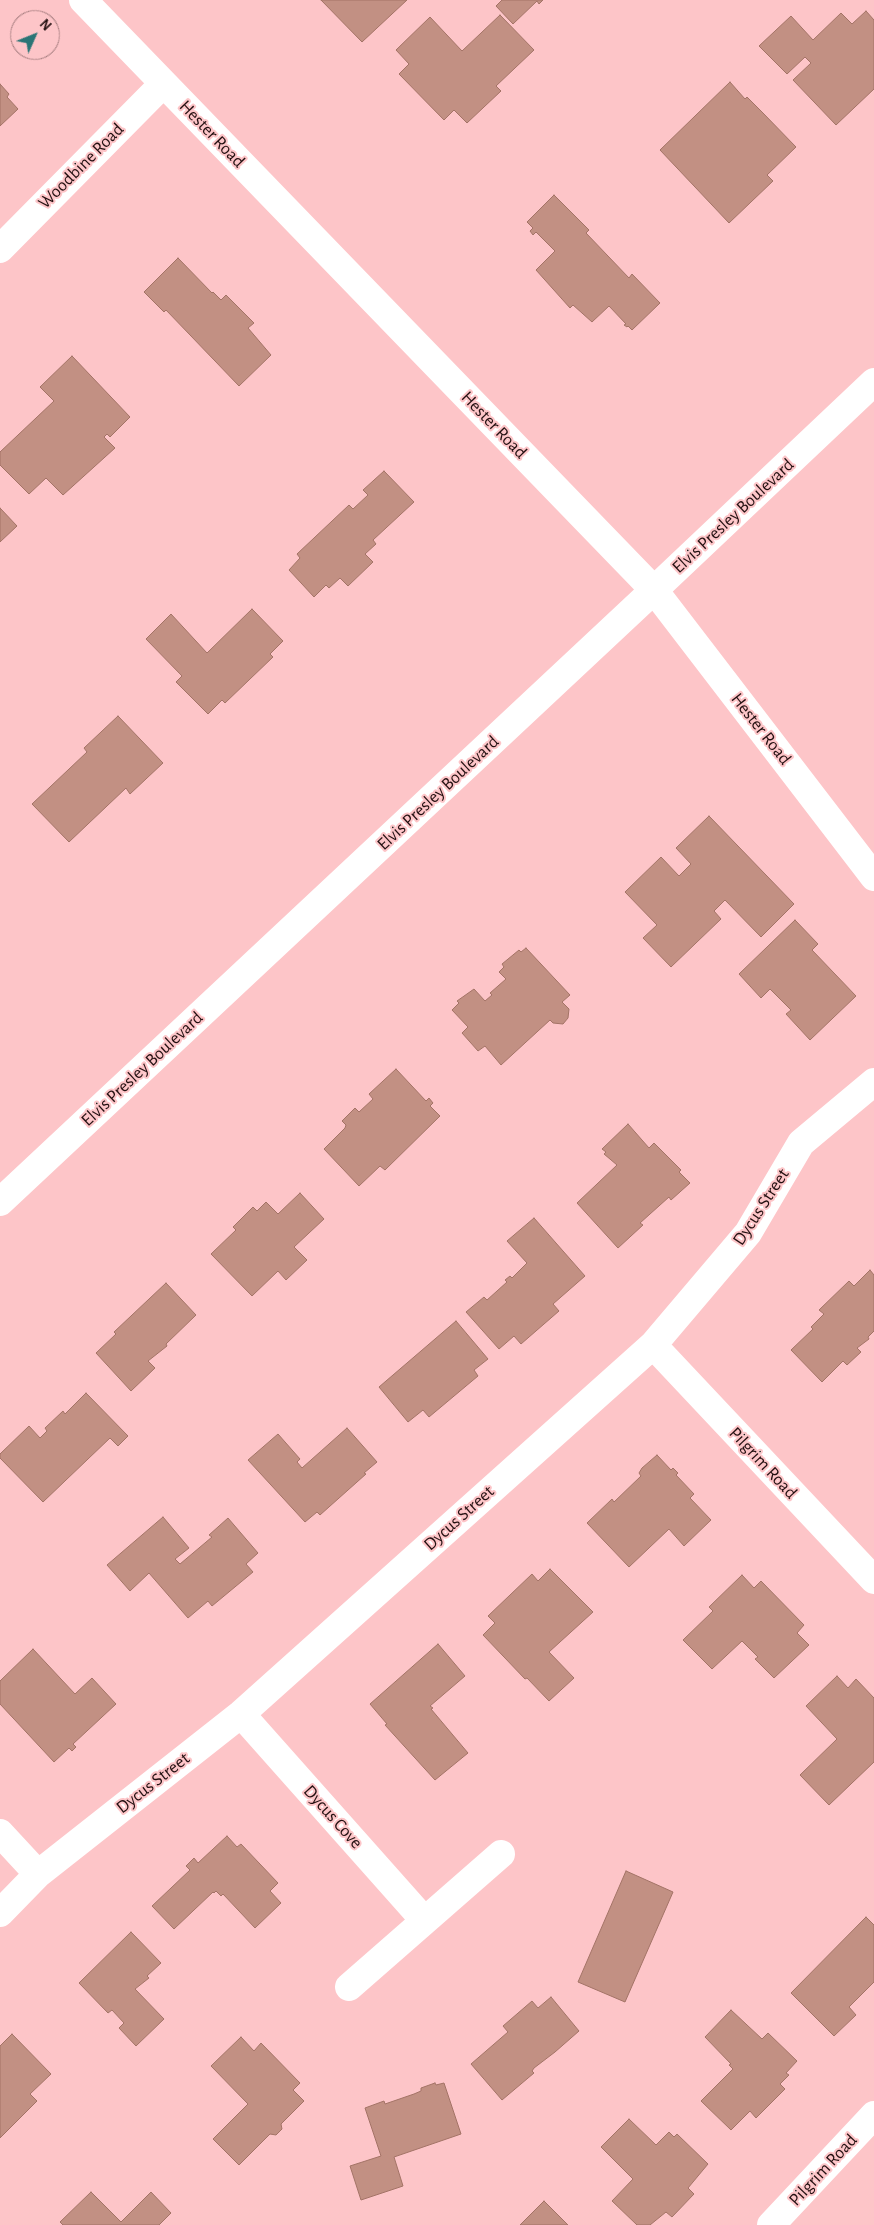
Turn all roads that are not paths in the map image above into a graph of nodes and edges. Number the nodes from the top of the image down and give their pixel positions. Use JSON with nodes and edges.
{"nodes":[{"id":1,"x":83,"y":0,"type":"edge"},
{"id":2,"x":163,"y":84,"type":"junction"},
{"id":3,"x":0,"y":249,"type":"edge"},
{"id":4,"x":874,"y":382,"type":"edge"},
{"id":5,"x":654,"y":590,"type":"junction"},
{"id":6,"x":874,"y":877,"type":"edge"},
{"id":7,"x":874,"y":1082,"type":"edge"},
{"id":8,"x":0,"y":1202,"type":"edge"},
{"id":9,"x":653,"y":1345,"type":"junction"},
{"id":10,"x":874,"y":1580,"type":"edge"},
{"id":11,"x":241,"y":1714,"type":"junction"},
{"id":12,"x":0,"y":1833,"type":"edge"},
{"id":13,"x":501,"y":1854,"type":"dead end"},
{"id":14,"x":38,"y":1874,"type":"junction"},
{"id":15,"x":0,"y":1912,"type":"edge"},
{"id":16,"x":424,"y":1920,"type":"junction"},
{"id":17,"x":349,"y":1987,"type":"dead end"},
{"id":18,"x":874,"y":2114,"type":"edge"},
{"id":19,"x":771,"y":2225,"type":"edge"}],
"edges":[{"from":1,"to":2,"type":"street","name":"Hester Road"},
{"from":2,"to":3,"type":"street","name":"Woodbine Road"},
{"from":2,"to":5,"type":"street","name":"Hester Road"},
{"from":4,"to":5,"type":"street","name":"Elvis Presley Boulevard"},
{"from":5,"to":6,"type":"street","name":"Hester Road"},
{"from":5,"to":8,"type":"street","name":"Elvis Presley Boulevard"},
{"from":7,"to":9,"type":"street","name":"Dycus Street"},
{"from":9,"to":10,"type":"street","name":"Pilgrim Road"},
{"from":9,"to":11,"type":"street","name":"Dycus Street"},
{"from":11,"to":14,"type":"street","name":"Dycus Street"},
{"from":11,"to":16,"type":"street","name":"Dycus Cove"},
{"from":12,"to":14,"type":"street"},
{"from":13,"to":16,"type":"street"},
{"from":14,"to":15,"type":"street","name":"Dycus Street"},
{"from":16,"to":17,"type":"street"},
{"from":18,"to":19,"type":"street","name":"Pilgrim Road"}]}
